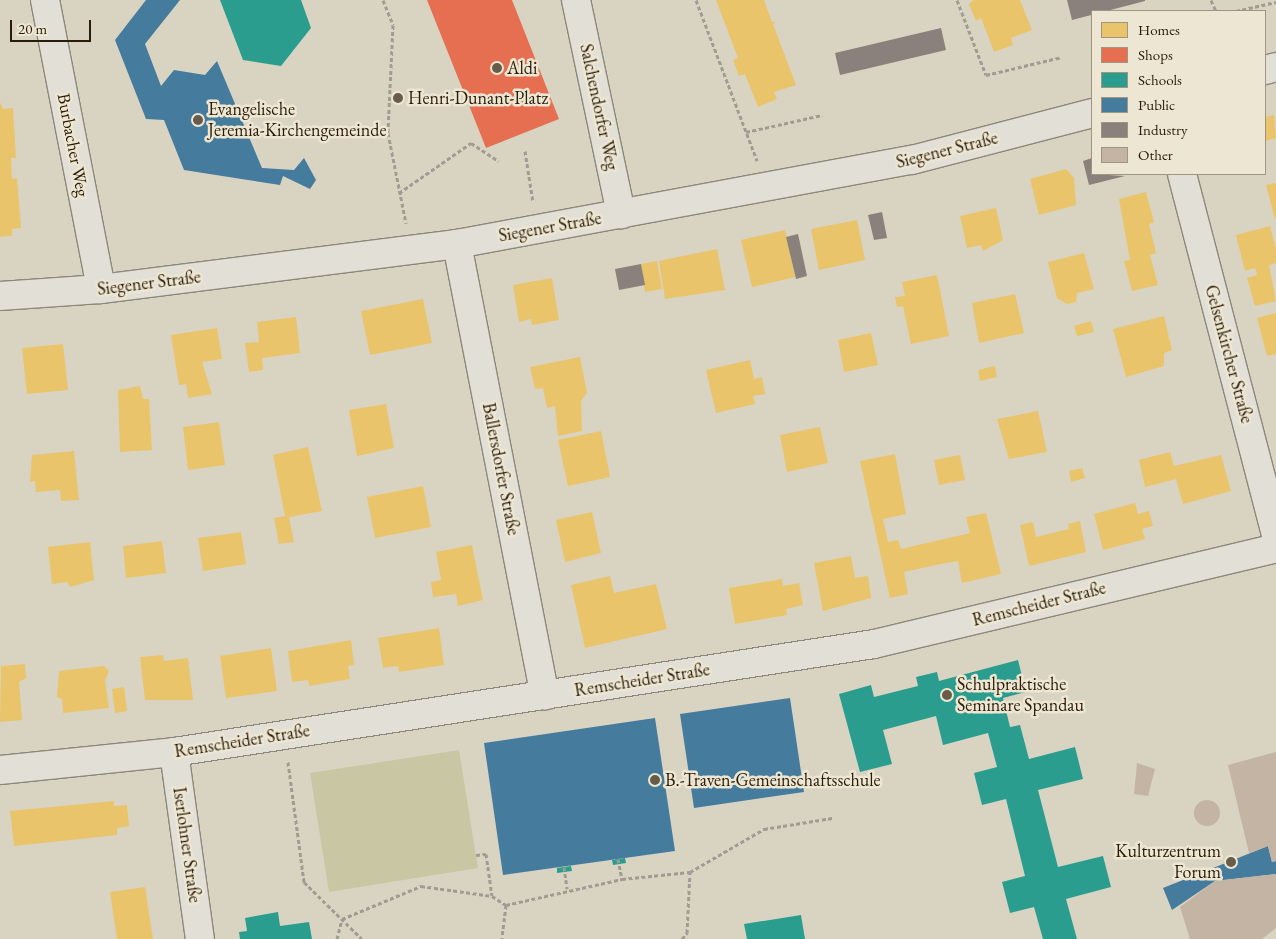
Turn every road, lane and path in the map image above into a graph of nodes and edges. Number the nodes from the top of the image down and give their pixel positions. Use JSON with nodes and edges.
{"nodes":[{"id":1,"x":45,"y":0,"type":"edge"},
{"id":2,"x":383,"y":0,"type":"edge"},
{"id":3,"x":576,"y":0,"type":"edge"},
{"id":4,"x":696,"y":0,"type":"edge"},
{"id":5,"x":957,"y":0,"type":"edge"},
{"id":6,"x":1276,"y":2,"type":"edge"},
{"id":7,"x":1240,"y":10,"type":"edge"},
{"id":8,"x":1062,"y":57,"type":"dead end"},
{"id":9,"x":1091,"y":113,"type":"edge"},
{"id":10,"x":822,"y":115,"type":"dead end"},
{"id":11,"x":746,"y":132,"type":"junction"},
{"id":12,"x":525,"y":151,"type":"dead end"},
{"id":13,"x":499,"y":161,"type":"dead end"},
{"id":14,"x":758,"y":164,"type":"dead end"},
{"id":15,"x":1182,"y":175,"type":"edge"},
{"id":16,"x":399,"y":193,"type":"junction"},
{"id":17,"x":533,"y":205,"type":"dead end"},
{"id":18,"x":621,"y":214,"type":"junction"},
{"id":19,"x":407,"y":226,"type":"dead end"},
{"id":20,"x":457,"y":244,"type":"junction"},
{"id":21,"x":101,"y":289,"type":"junction"},
{"id":22,"x":0,"y":296,"type":"edge"},
{"id":23,"x":1276,"y":535,"type":"edge"},
{"id":24,"x":1276,"y":548,"type":"edge"},
{"id":25,"x":546,"y":695,"type":"junction"},
{"id":26,"x":174,"y":752,"type":"junction"},
{"id":27,"x":286,"y":752,"type":"dead end"},
{"id":28,"x":0,"y":770,"type":"edge"},
{"id":29,"x":832,"y":818,"type":"dead end"},
{"id":30,"x":476,"y":855,"type":"dead end"},
{"id":31,"x":618,"y":859,"type":"dead end"},
{"id":32,"x":564,"y":867,"type":"dead end"},
{"id":33,"x":690,"y":872,"type":"junction"},
{"id":34,"x":622,"y":879,"type":"junction"},
{"id":35,"x":567,"y":889,"type":"junction"},
{"id":36,"x":492,"y":896,"type":"junction"},
{"id":37,"x":506,"y":905,"type":"junction"},
{"id":38,"x":342,"y":919,"type":"junction"},
{"id":39,"x":200,"y":939,"type":"edge"},
{"id":40,"x":337,"y":939,"type":"edge"},
{"id":41,"x":362,"y":939,"type":"edge"},
{"id":42,"x":502,"y":939,"type":"edge"},
{"id":43,"x":682,"y":939,"type":"edge"}],
"edges":[{"from":1,"to":21,"type":"street","name":"Burbacher Weg"},
{"from":2,"to":16,"type":"path"},
{"from":3,"to":18,"type":"street","name":"Salchendorfer Weg"},
{"from":4,"to":11,"type":"path"},
{"from":5,"to":8,"type":"path"},
{"from":6,"to":7,"type":"path"},
{"from":9,"to":18,"type":"street","name":"Siegener Straße"},
{"from":10,"to":11,"type":"path"},
{"from":11,"to":14,"type":"path"},
{"from":12,"to":17,"type":"path"},
{"from":13,"to":16,"type":"path"},
{"from":15,"to":23,"type":"street","name":"Gelsenkircher Straße"},
{"from":16,"to":19,"type":"path"},
{"from":18,"to":20,"type":"street","name":"Siegener Straße"},
{"from":20,"to":21,"type":"street","name":"Siegener Straße"},
{"from":20,"to":25,"type":"street","name":"Ballersdorfer Straße"},
{"from":21,"to":22,"type":"street","name":"Siegener Straße"},
{"from":24,"to":25,"type":"street","name":"Remscheider Straße"},
{"from":25,"to":26,"type":"street","name":"Remscheider Straße"},
{"from":26,"to":28,"type":"street","name":"Remscheider Straße"},
{"from":26,"to":39,"type":"street","name":"Iserlohner Straße"},
{"from":27,"to":38,"type":"path"},
{"from":29,"to":33,"type":"path"},
{"from":30,"to":36,"type":"path"},
{"from":31,"to":34,"type":"path"},
{"from":32,"to":35,"type":"path"},
{"from":33,"to":34,"type":"path"},
{"from":33,"to":43,"type":"path"},
{"from":34,"to":35,"type":"path"},
{"from":35,"to":37,"type":"path"},
{"from":36,"to":37,"type":"path"},
{"from":36,"to":38,"type":"path"},
{"from":37,"to":42,"type":"path"},
{"from":38,"to":40,"type":"path"},
{"from":38,"to":41,"type":"path"}]}
